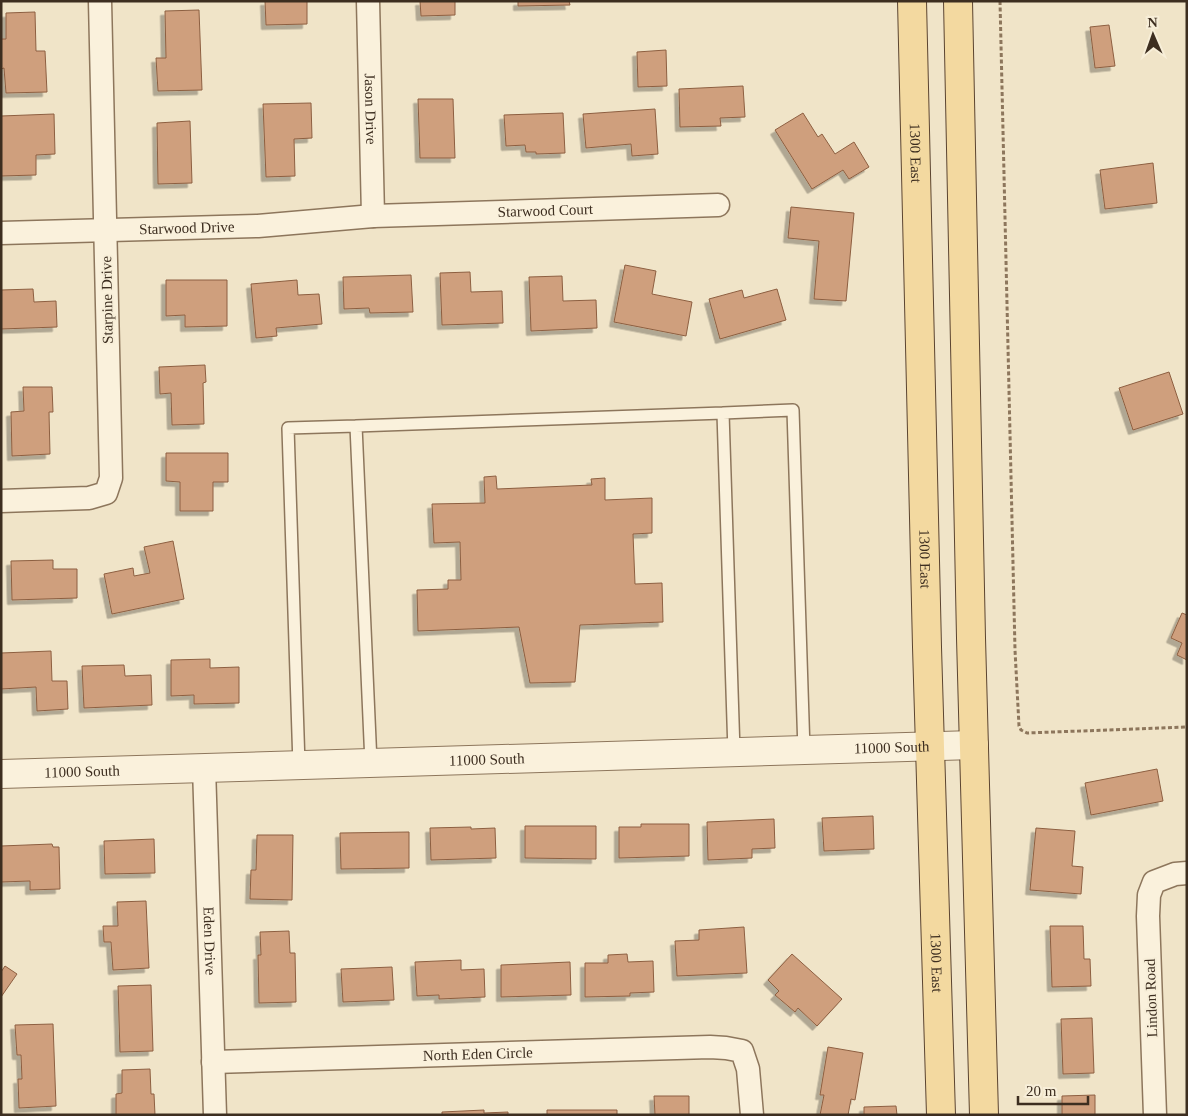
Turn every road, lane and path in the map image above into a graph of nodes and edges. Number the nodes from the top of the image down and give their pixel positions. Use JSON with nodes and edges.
{"nodes":[{"id":1,"x":100,"y":1,"type":"edge"},
{"id":2,"x":368,"y":1,"type":"edge"},
{"id":3,"x":912,"y":1,"type":"edge"},
{"id":4,"x":958,"y":1,"type":"edge"},
{"id":5,"x":1000,"y":1,"type":"edge"},
{"id":6,"x":718,"y":205,"type":"dead end"},
{"id":7,"x":373,"y":216,"type":"junction"},
{"id":8,"x":106,"y":230,"type":"junction"},
{"id":9,"x":1,"y":233,"type":"edge"},
{"id":10,"x":723,"y":413,"type":"junction"},
{"id":11,"x":356,"y":426,"type":"junction"},
{"id":12,"x":1,"y":501,"type":"edge"},
{"id":13,"x":1187,"y":727,"type":"edge"},
{"id":14,"x":974,"y":745,"type":"junction"},
{"id":15,"x":930,"y":746,"type":"junction"},
{"id":16,"x":804,"y":751,"type":"junction"},
{"id":17,"x":734,"y":752,"type":"junction"},
{"id":18,"x":372,"y":763,"type":"junction"},
{"id":19,"x":299,"y":765,"type":"junction"},
{"id":20,"x":204,"y":767,"type":"junction"},
{"id":21,"x":1,"y":774,"type":"edge"},
{"id":22,"x":1187,"y":873,"type":"edge"},
{"id":23,"x":213,"y":1062,"type":"junction"},
{"id":24,"x":215,"y":1115,"type":"edge"},
{"id":25,"x":752,"y":1115,"type":"edge"},
{"id":26,"x":941,"y":1115,"type":"edge"},
{"id":27,"x":984,"y":1115,"type":"edge"},
{"id":28,"x":1154,"y":1115,"type":"edge"}],
"edges":[{"from":1,"to":8,"type":"street","name":"Starpine Drive"},
{"from":2,"to":7,"type":"street","name":"Jason Drive"},
{"from":3,"to":15,"type":"main road","name":"1300 East"},
{"from":4,"to":14,"type":"main road"},
{"from":5,"to":13,"type":"path"},
{"from":6,"to":7,"type":"street","name":"Starwood Court"},
{"from":7,"to":8,"type":"street","name":"Starwood Drive"},
{"from":8,"to":9,"type":"street","name":"Starwood Drive"},
{"from":8,"to":12,"type":"street","name":"Starpine Drive"},
{"from":10,"to":11,"type":"lane"},
{"from":10,"to":16,"type":"lane"},
{"from":10,"to":17,"type":"lane"},
{"from":11,"to":18,"type":"lane"},
{"from":11,"to":19,"type":"lane"},
{"from":14,"to":15,"type":"street","name":"11000 South"},
{"from":14,"to":27,"type":"main road"},
{"from":15,"to":16,"type":"street","name":"11000 South"},
{"from":15,"to":26,"type":"main road","name":"1300 East"},
{"from":16,"to":17,"type":"street","name":"11000 South"},
{"from":17,"to":18,"type":"street","name":"11000 South"},
{"from":18,"to":19,"type":"street","name":"11000 South"},
{"from":19,"to":20,"type":"street","name":"11000 South"},
{"from":20,"to":21,"type":"street","name":"11000 South"},
{"from":20,"to":23,"type":"street","name":"Eden Drive"},
{"from":22,"to":28,"type":"street","name":"Lindon Road"},
{"from":23,"to":24,"type":"street","name":"Eden Drive"},
{"from":23,"to":25,"type":"street","name":"North Eden Circle"}]}
